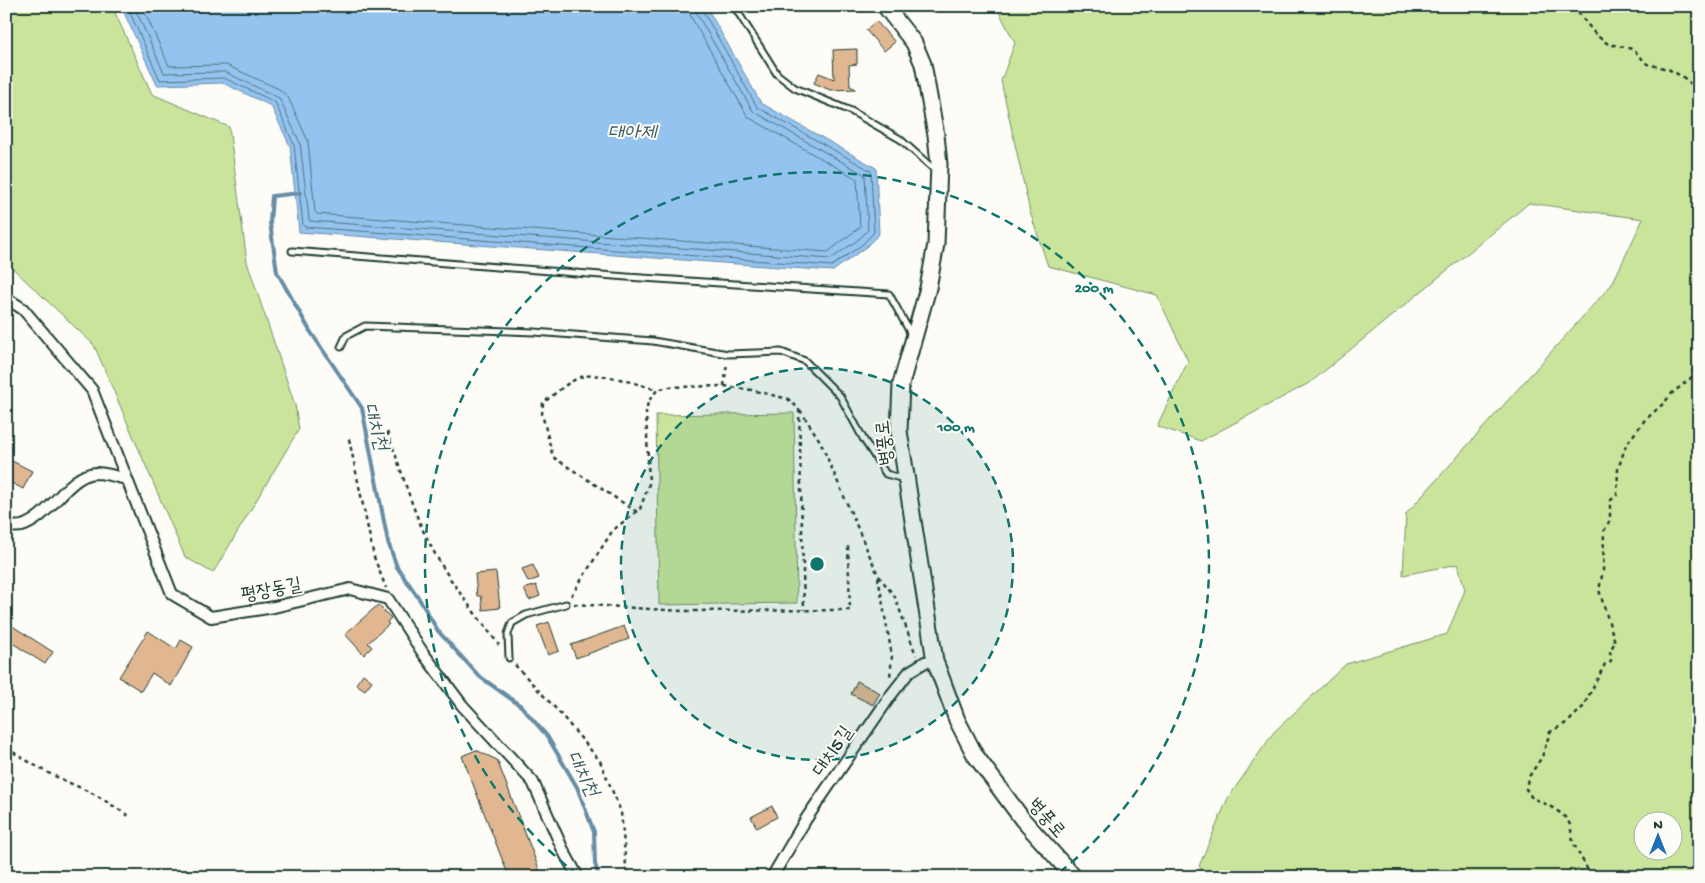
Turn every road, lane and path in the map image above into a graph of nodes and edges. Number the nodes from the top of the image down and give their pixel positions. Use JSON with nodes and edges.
{"nodes":[{"id":1,"x":734,"y":6,"type":"edge"},
{"id":2,"x":884,"y":6,"type":"edge"},
{"id":3,"x":1573,"y":6,"type":"edge"},
{"id":4,"x":1699,"y":90,"type":"edge"},
{"id":5,"x":939,"y":174,"type":"junction"},
{"id":6,"x":292,"y":251,"type":"dead end"},
{"id":7,"x":6,"y":298,"type":"edge"},
{"id":8,"x":914,"y":339,"type":"junction"},
{"id":9,"x":341,"y":348,"type":"dead end"},
{"id":10,"x":728,"y":354,"type":"junction"},
{"id":11,"x":1699,"y":358,"type":"edge"},
{"id":12,"x":724,"y":386,"type":"junction"},
{"id":13,"x":657,"y":390,"type":"junction"},
{"id":14,"x":800,"y":409,"type":"junction"},
{"id":15,"x":349,"y":439,"type":"dead end"},
{"id":16,"x":126,"y":479,"type":"junction"},
{"id":17,"x":907,"y":480,"type":"junction"},
{"id":18,"x":637,"y":512,"type":"junction"},
{"id":19,"x":6,"y":526,"type":"edge"},
{"id":20,"x":848,"y":546,"type":"dead end"},
{"id":21,"x":878,"y":575,"type":"junction"},
{"id":22,"x":388,"y":599,"type":"junction"},
{"id":23,"x":566,"y":604,"type":"junction"},
{"id":24,"x":804,"y":610,"type":"junction"},
{"id":25,"x":509,"y":658,"type":"dead end"},
{"id":26,"x":935,"y":661,"type":"junction"},
{"id":27,"x":919,"y":666,"type":"junction"},
{"id":28,"x":888,"y":698,"type":"junction"},
{"id":29,"x":6,"y":748,"type":"edge"},
{"id":30,"x":129,"y":816,"type":"dead end"},
{"id":31,"x":578,"y":877,"type":"edge"},
{"id":32,"x":772,"y":877,"type":"edge"},
{"id":33,"x":1074,"y":877,"type":"edge"},
{"id":34,"x":1590,"y":877,"type":"edge"}],
"edges":[{"from":1,"to":5,"type":"lane"},
{"from":2,"to":5,"type":"main road","name":"병풍로"},
{"from":3,"to":4,"type":"path"},
{"from":5,"to":8,"type":"main road","name":"병풍로"},
{"from":6,"to":8,"type":"lane"},
{"from":7,"to":16,"type":"street","name":"평장동길"},
{"from":8,"to":17,"type":"main road","name":"병풍로"},
{"from":9,"to":10,"type":"lane"},
{"from":10,"to":12,"type":"path"},
{"from":10,"to":17,"type":"lane"},
{"from":11,"to":34,"type":"path"},
{"from":12,"to":13,"type":"path"},
{"from":12,"to":14,"type":"path"},
{"from":13,"to":18,"type":"path"},
{"from":13,"to":18,"type":"path"},
{"from":14,"to":21,"type":"path"},
{"from":14,"to":24,"type":"path"},
{"from":15,"to":22,"type":"path"},
{"from":16,"to":19,"type":"street"},
{"from":16,"to":22,"type":"street","name":"평장동길"},
{"from":17,"to":26,"type":"main road","name":"병풍로"},
{"from":18,"to":23,"type":"path"},
{"from":20,"to":24,"type":"path"},
{"from":21,"to":27,"type":"path"},
{"from":21,"to":28,"type":"path"},
{"from":22,"to":31,"type":"street"},
{"from":23,"to":24,"type":"path"},
{"from":23,"to":25,"type":"lane"},
{"from":26,"to":27,"type":"street","name":"대치5길"},
{"from":26,"to":33,"type":"main road","name":"병풍로"},
{"from":27,"to":28,"type":"street","name":"대치5길"},
{"from":28,"to":32,"type":"street","name":"대치5길"},
{"from":29,"to":30,"type":"path"}]}
